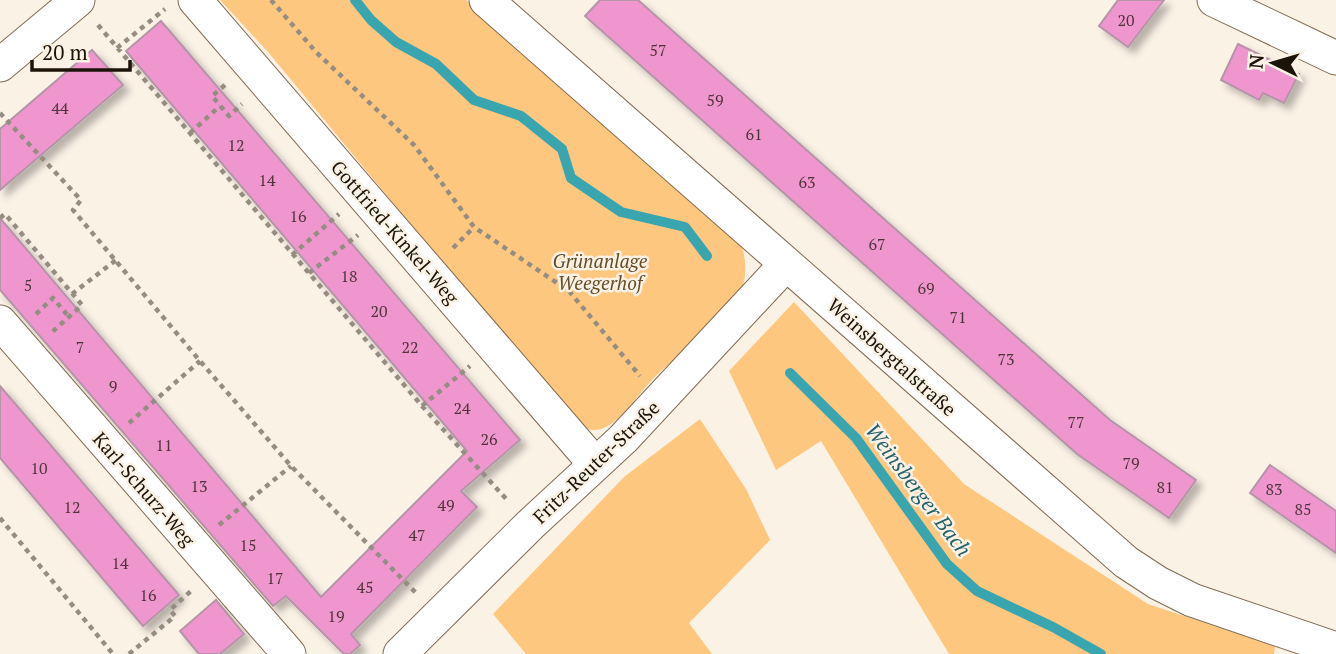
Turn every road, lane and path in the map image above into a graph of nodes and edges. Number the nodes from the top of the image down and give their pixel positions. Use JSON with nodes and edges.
{"nodes":[{"id":1,"x":77,"y":0,"type":"edge"},
{"id":2,"x":271,"y":0,"type":"edge"},
{"id":3,"x":486,"y":0,"type":"edge"},
{"id":4,"x":1214,"y":0,"type":"edge"},
{"id":5,"x":181,"y":4,"type":"edge"},
{"id":6,"x":117,"y":48,"type":"junction"},
{"id":7,"x":1336,"y":58,"type":"edge"},
{"id":8,"x":0,"y":65,"type":"edge"},
{"id":9,"x":220,"y":106,"type":"dead end"},
{"id":10,"x":0,"y":113,"type":"edge"},
{"id":11,"x":190,"y":133,"type":"junction"},
{"id":12,"x":372,"y":205,"type":"junction"},
{"id":13,"x":0,"y":218,"type":"edge"},
{"id":14,"x":474,"y":227,"type":"junction"},
{"id":15,"x":448,"y":252,"type":"dead end"},
{"id":16,"x":292,"y":254,"type":"junction"},
{"id":17,"x":116,"y":260,"type":"junction"},
{"id":18,"x":786,"y":264,"type":"junction"},
{"id":19,"x":309,"y":273,"type":"junction"},
{"id":20,"x":72,"y":294,"type":"junction"},
{"id":21,"x":69,"y":317,"type":"junction"},
{"id":22,"x":13,"y":337,"type":"edge"},
{"id":23,"x":493,"y":346,"type":"junction"},
{"id":24,"x":622,"y":353,"type":"dead end"},
{"id":25,"x":200,"y":361,"type":"junction"},
{"id":26,"x":422,"y":406,"type":"junction"},
{"id":27,"x":105,"y":444,"type":"junction"},
{"id":28,"x":595,"y":464,"type":"junction"},
{"id":29,"x":291,"y":466,"type":"junction"},
{"id":30,"x":0,"y":518,"type":"edge"},
{"id":31,"x":530,"y":525,"type":"junction"},
{"id":32,"x":194,"y":546,"type":"junction"},
{"id":33,"x":192,"y":589,"type":"dead end"},
{"id":34,"x":438,"y":617,"type":"junction"},
{"id":35,"x":1336,"y":649,"type":"edge"},
{"id":36,"x":113,"y":654,"type":"edge"},
{"id":37,"x":130,"y":654,"type":"edge"},
{"id":38,"x":289,"y":654,"type":"edge"},
{"id":39,"x":400,"y":654,"type":"edge"}],
"edges":[{"from":1,"to":6,"type":"path"},
{"from":1,"to":8,"type":"street"},
{"from":2,"to":14,"type":"path"},
{"from":3,"to":18,"type":"street","name":"Weinsbergtalstraße"},
{"from":4,"to":7,"type":"street"},
{"from":5,"to":6,"type":"path"},
{"from":5,"to":12,"type":"street","name":"Gottfried-Kinkel-Weg"},
{"from":6,"to":11,"type":"path"},
{"from":9,"to":11,"type":"path"},
{"from":10,"to":17,"type":"path"},
{"from":11,"to":16,"type":"path"},
{"from":12,"to":16,"type":"path"},
{"from":12,"to":19,"type":"path"},
{"from":12,"to":23,"type":"street","name":"Gottfried-Kinkel-Weg"},
{"from":13,"to":20,"type":"path"},
{"from":14,"to":15,"type":"path"},
{"from":14,"to":24,"type":"path"},
{"from":16,"to":19,"type":"path"},
{"from":17,"to":20,"type":"path"},
{"from":17,"to":25,"type":"path"},
{"from":18,"to":28,"type":"street","name":"Fritz-Reuter-Straße"},
{"from":18,"to":35,"type":"street","name":"Weinsbergtalstraße"},
{"from":19,"to":26,"type":"path"},
{"from":20,"to":21,"type":"path"},
{"from":21,"to":22,"type":"path"},
{"from":21,"to":22,"type":"path"},
{"from":22,"to":27,"type":"street","name":"Karl-Schurz-Weg"},
{"from":23,"to":26,"type":"path"},
{"from":23,"to":28,"type":"street","name":"Gottfried-Kinkel-Weg"},
{"from":25,"to":27,"type":"path"},
{"from":25,"to":29,"type":"path"},
{"from":26,"to":31,"type":"path"},
{"from":27,"to":32,"type":"street","name":"Karl-Schurz-Weg"},
{"from":28,"to":31,"type":"street","name":"Fritz-Reuter-Straße"},
{"from":29,"to":32,"type":"path"},
{"from":29,"to":34,"type":"path"},
{"from":30,"to":36,"type":"path"},
{"from":31,"to":34,"type":"street","name":"Fritz-Reuter-Straße"},
{"from":32,"to":38,"type":"street","name":"Karl-Schurz-Weg"},
{"from":33,"to":37,"type":"path"},
{"from":34,"to":39,"type":"street","name":"Fritz-Reuter-Straße"}]}
